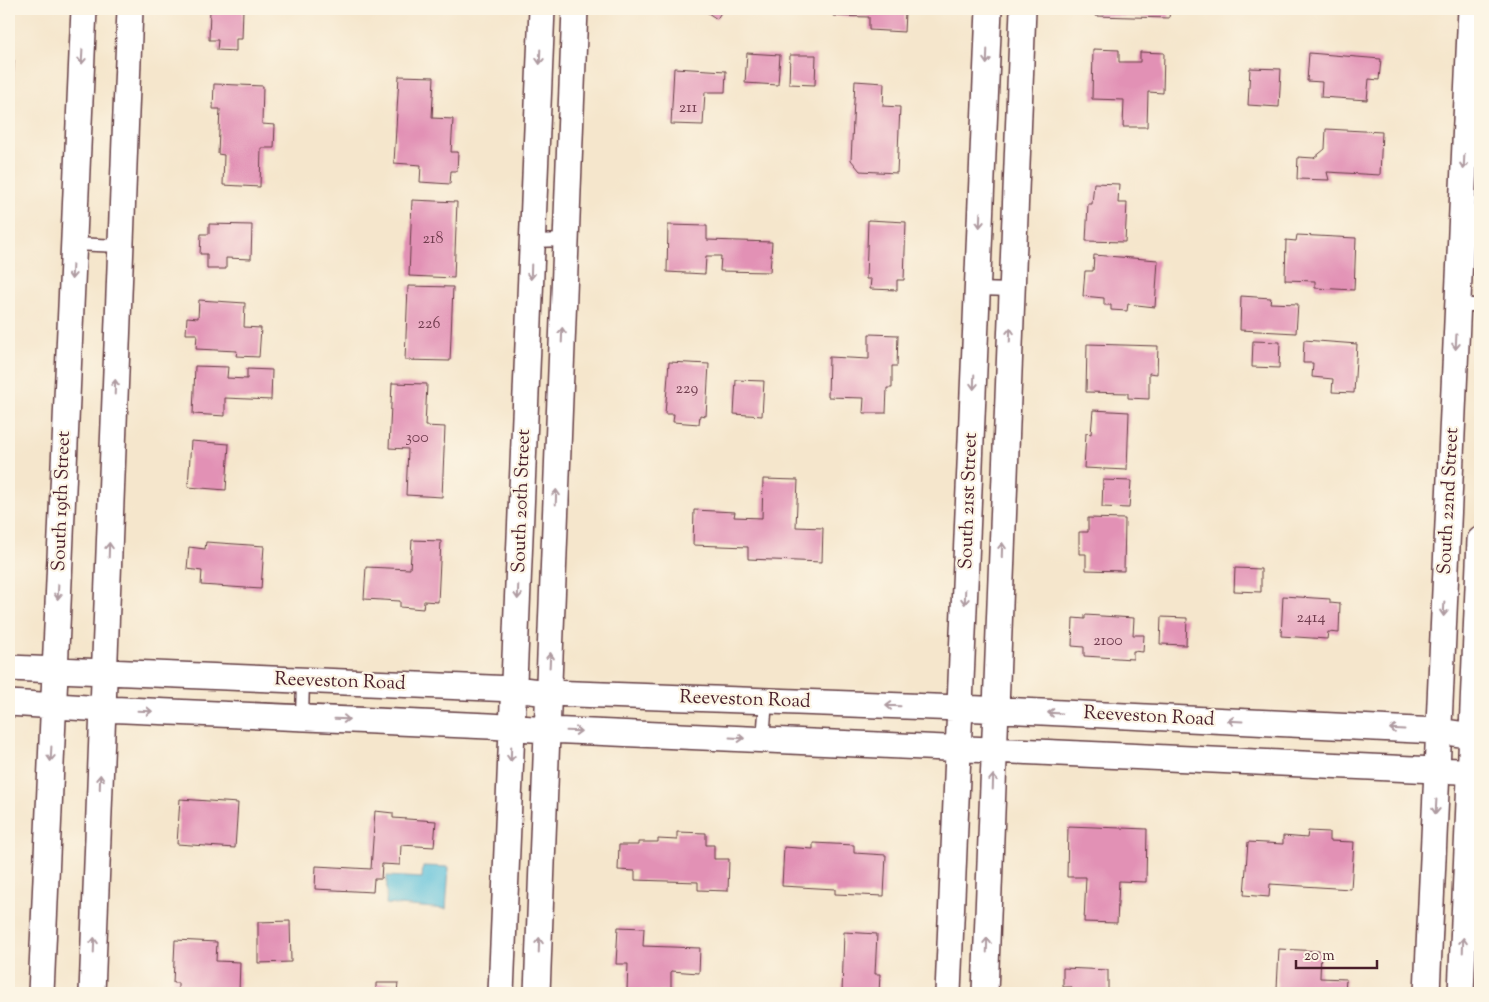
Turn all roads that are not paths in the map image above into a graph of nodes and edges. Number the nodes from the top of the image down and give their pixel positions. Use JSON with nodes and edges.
{"nodes":[{"id":1,"x":84,"y":9,"type":"edge"},
{"id":2,"x":130,"y":9,"type":"edge"},
{"id":3,"x":542,"y":9,"type":"edge"},
{"id":4,"x":575,"y":9,"type":"edge"},
{"id":5,"x":989,"y":9,"type":"edge"},
{"id":6,"x":1023,"y":9,"type":"edge"},
{"id":7,"x":1471,"y":9,"type":"edge"},
{"id":8,"x":566,"y":240,"type":"junction"},
{"id":9,"x":532,"y":241,"type":"junction"},
{"id":10,"x":74,"y":244,"type":"junction"},
{"id":11,"x":121,"y":246,"type":"junction"},
{"id":12,"x":978,"y":289,"type":"junction"},
{"id":13,"x":1012,"y":290,"type":"junction"},
{"id":14,"x":1469,"y":305,"type":"edge"},
{"id":15,"x":1480,"y":540,"type":"edge"},
{"id":16,"x":9,"y":668,"type":"edge"},
{"id":17,"x":55,"y":671,"type":"junction"},
{"id":18,"x":104,"y":673,"type":"junction"},
{"id":19,"x":303,"y":680,"type":"junction"},
{"id":20,"x":514,"y":689,"type":"junction"},
{"id":21,"x":548,"y":693,"type":"junction"},
{"id":22,"x":766,"y":701,"type":"junction"},
{"id":23,"x":9,"y":703,"type":"edge"},
{"id":24,"x":53,"y":705,"type":"junction"},
{"id":25,"x":960,"y":708,"type":"junction"},
{"id":26,"x":103,"y":709,"type":"junction"},
{"id":27,"x":996,"y":710,"type":"junction"},
{"id":28,"x":302,"y":718,"type":"junction"},
{"id":29,"x":512,"y":727,"type":"junction"},
{"id":30,"x":547,"y":730,"type":"junction"},
{"id":31,"x":1439,"y":732,"type":"junction"},
{"id":32,"x":1476,"y":737,"type":"edge"},
{"id":33,"x":763,"y":739,"type":"junction"},
{"id":34,"x":958,"y":748,"type":"junction"},
{"id":35,"x":994,"y":749,"type":"junction"},
{"id":36,"x":1437,"y":771,"type":"junction"},
{"id":37,"x":1475,"y":772,"type":"edge"},
{"id":38,"x":41,"y":993,"type":"edge"},
{"id":39,"x":92,"y":993,"type":"edge"},
{"id":40,"x":501,"y":993,"type":"edge"},
{"id":41,"x":537,"y":993,"type":"edge"},
{"id":42,"x":948,"y":993,"type":"edge"},
{"id":43,"x":985,"y":993,"type":"edge"},
{"id":44,"x":1427,"y":993,"type":"edge"},
{"id":45,"x":1461,"y":993,"type":"edge"}],
"edges":[{"from":1,"to":10,"type":"street","name":"South 19th Street","one_way":true},
{"from":2,"to":11,"type":"street"},
{"from":3,"to":9,"type":"street","name":"South 20th Street","one_way":true},
{"from":4,"to":8,"type":"street","name":"South 20th Street"},
{"from":5,"to":12,"type":"street","name":"South 21st Street","one_way":true},
{"from":6,"to":13,"type":"street","name":"South 21st Street"},
{"from":7,"to":14,"type":"street","name":"South 22nd Street","one_way":true},
{"from":8,"to":9,"type":"lane"},
{"from":21,"to":8,"type":"street","name":"South 20th Street","one_way":true},
{"from":9,"to":20,"type":"street","name":"South 20th Street","one_way":true},
{"from":10,"to":11,"type":"lane"},
{"from":10,"to":17,"type":"street","name":"South 19th Street","one_way":true},
{"from":18,"to":11,"type":"street","one_way":true},
{"from":12,"to":13,"type":"lane"},
{"from":12,"to":25,"type":"street","name":"South 21st Street","one_way":true},
{"from":27,"to":13,"type":"street","name":"South 21st Street","one_way":true},
{"from":14,"to":31,"type":"street","name":"South 22nd Street","one_way":true},
{"from":15,"to":32,"type":"street","name":"South 22nd Street"},
{"from":16,"to":17,"type":"street","name":"Reeveston Road"},
{"from":17,"to":18,"type":"street","name":"Reeveston Road"},
{"from":17,"to":24,"type":"street","name":"South 19th Street"},
{"from":18,"to":19,"type":"street","name":"Reeveston Road"},
{"from":18,"to":26,"type":"street"},
{"from":19,"to":20,"type":"street","name":"Reeveston Road"},
{"from":19,"to":28,"type":"lane"},
{"from":20,"to":21,"type":"street","name":"Reeveston Road"},
{"from":20,"to":29,"type":"street","name":"South 20th Street"},
{"from":21,"to":22,"type":"street","name":"Reeveston Road"},
{"from":21,"to":30,"type":"street","name":"South 20th Street"},
{"from":25,"to":22,"type":"street","name":"Reeveston Road","one_way":true},
{"from":22,"to":33,"type":"lane"},
{"from":23,"to":24,"type":"street","name":"Reeveston Road"},
{"from":24,"to":26,"type":"street","name":"Reeveston Road"},
{"from":24,"to":38,"type":"street","name":"South 19th Street","one_way":true},
{"from":25,"to":27,"type":"street","name":"Reeveston Road"},
{"from":25,"to":34,"type":"street","name":"South 21st Street"},
{"from":26,"to":28,"type":"street","name":"Reeveston Road","one_way":true},
{"from":39,"to":26,"type":"street","one_way":true},
{"from":31,"to":27,"type":"street","name":"Reeveston Road","one_way":true},
{"from":27,"to":35,"type":"street","name":"South 21st Street"},
{"from":28,"to":29,"type":"street","name":"Reeveston Road","one_way":true},
{"from":29,"to":30,"type":"street","name":"Reeveston Road"},
{"from":29,"to":40,"type":"street","name":"South 20th Street","one_way":true},
{"from":30,"to":33,"type":"street","name":"Reeveston Road","one_way":true},
{"from":41,"to":30,"type":"street","name":"South 20th Street","one_way":true},
{"from":31,"to":32,"type":"street","name":"Reeveston Road"},
{"from":31,"to":36,"type":"street","name":"South 22nd Street"},
{"from":32,"to":37,"type":"street","name":"South 22nd Street"},
{"from":33,"to":34,"type":"street","name":"Reeveston Road"},
{"from":34,"to":35,"type":"street","name":"Reeveston Road"},
{"from":34,"to":42,"type":"street","name":"South 21st Street"},
{"from":35,"to":36,"type":"street","name":"Reeveston Road"},
{"from":43,"to":35,"type":"street","name":"South 21st Street","one_way":true},
{"from":36,"to":37,"type":"street","name":"Reeveston Road"},
{"from":36,"to":44,"type":"street","name":"South 22nd Street","one_way":true},
{"from":45,"to":37,"type":"street","name":"South 22nd Street","one_way":true}]}
